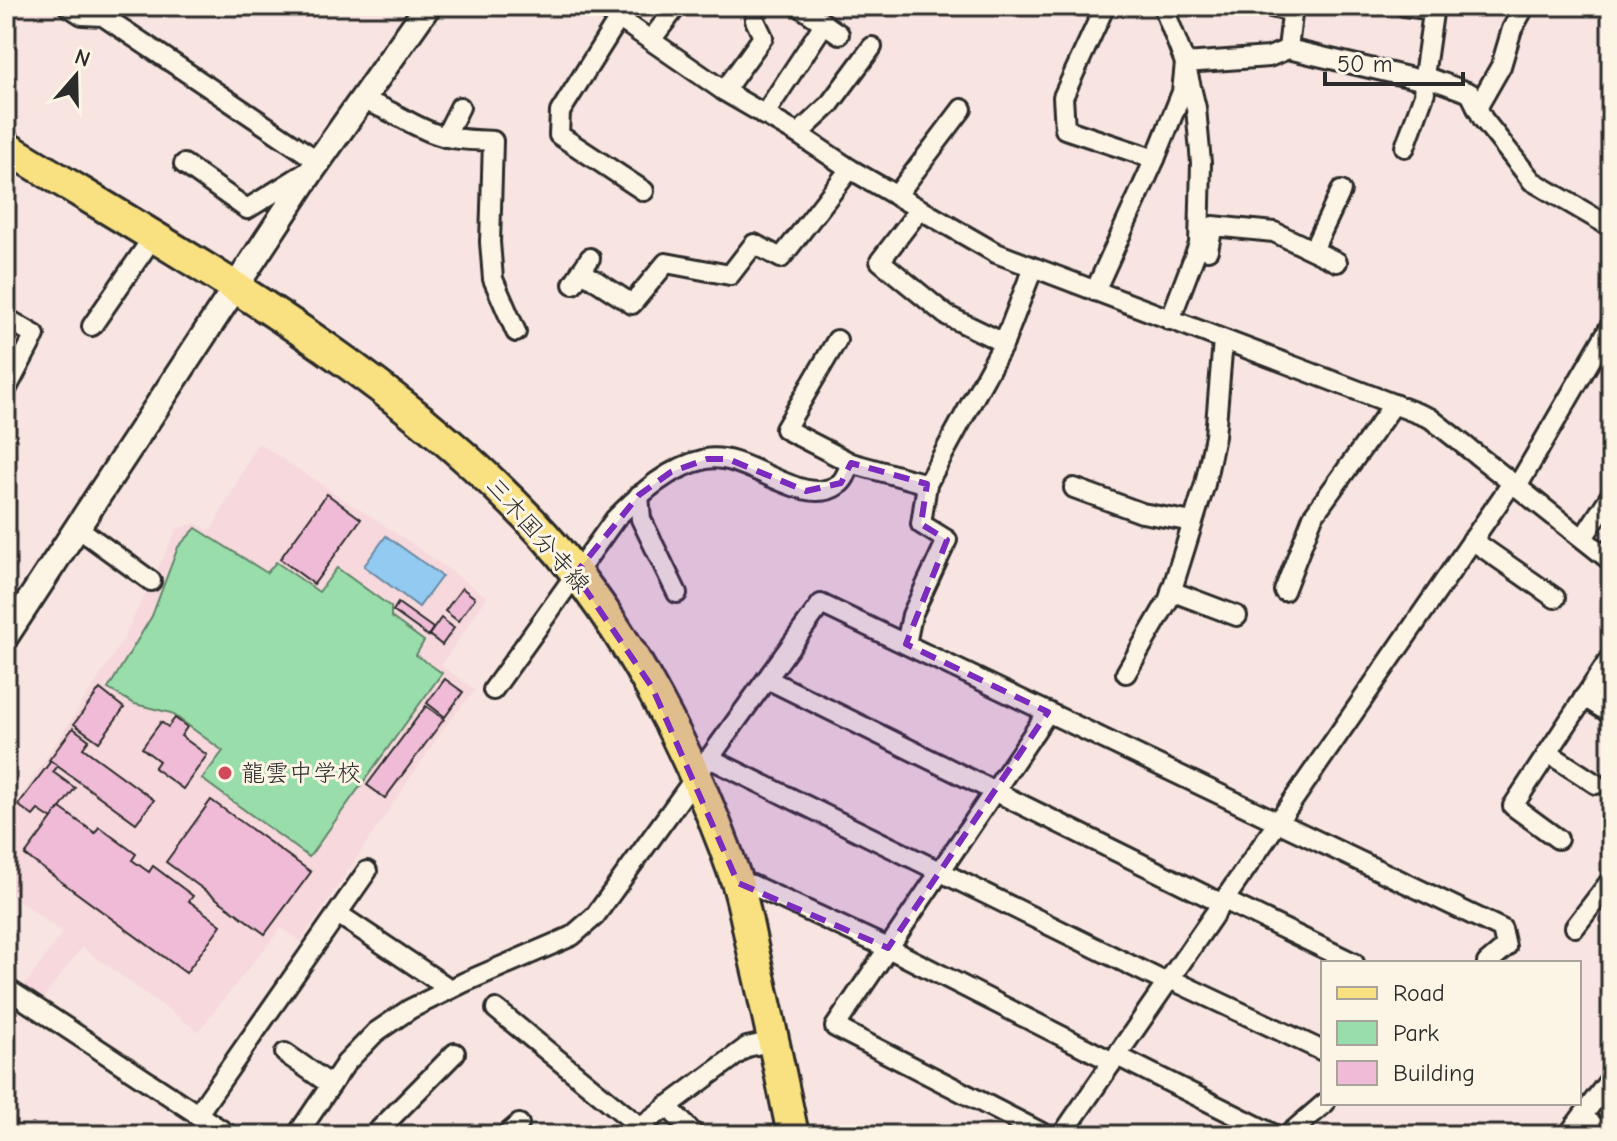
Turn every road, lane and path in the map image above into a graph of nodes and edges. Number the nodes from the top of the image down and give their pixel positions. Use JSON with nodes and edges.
{"nodes":[{"id":1,"x":68,"y":6,"type":"edge"},
{"id":2,"x":428,"y":6,"type":"edge"},
{"id":3,"x":677,"y":6,"type":"edge"},
{"id":4,"x":799,"y":6,"type":"edge"},
{"id":5,"x":1105,"y":6,"type":"edge"},
{"id":6,"x":1163,"y":6,"type":"edge"},
{"id":7,"x":1267,"y":6,"type":"edge"},
{"id":8,"x":1404,"y":6,"type":"edge"},
{"id":9,"x":1525,"y":6,"type":"edge"},
{"id":10,"x":1434,"y":8,"type":"edge"},
{"id":11,"x":1293,"y":9,"type":"edge"},
{"id":12,"x":612,"y":11,"type":"edge"},
{"id":13,"x":755,"y":20,"type":"dead end"},
{"id":14,"x":651,"y":40,"type":"junction"},
{"id":15,"x":872,"y":47,"type":"dead end"},
{"id":16,"x":1288,"y":49,"type":"junction"},
{"id":17,"x":1185,"y":63,"type":"junction"},
{"id":18,"x":1423,"y":78,"type":"junction"},
{"id":19,"x":724,"y":91,"type":"junction"},
{"id":20,"x":360,"y":100,"type":"junction"},
{"id":21,"x":460,"y":107,"type":"dead end"},
{"id":22,"x":1477,"y":108,"type":"junction"},
{"id":23,"x":962,"y":109,"type":"dead end"},
{"id":24,"x":764,"y":115,"type":"junction"},
{"id":25,"x":798,"y":134,"type":"junction"},
{"id":26,"x":945,"y":134,"type":"junction"},
{"id":27,"x":445,"y":137,"type":"junction"},
{"id":28,"x":962,"y":144,"type":"dead end"},
{"id":29,"x":1405,"y":147,"type":"dead end"},
{"id":30,"x":8,"y":153,"type":"edge"},
{"id":31,"x":1155,"y":159,"type":"junction"},
{"id":32,"x":184,"y":164,"type":"dead end"},
{"id":33,"x":316,"y":165,"type":"junction"},
{"id":34,"x":850,"y":169,"type":"junction"},
{"id":35,"x":644,"y":191,"type":"dead end"},
{"id":36,"x":1341,"y":191,"type":"dead end"},
{"id":37,"x":896,"y":196,"type":"junction"},
{"id":38,"x":920,"y":209,"type":"junction"},
{"id":39,"x":1611,"y":227,"type":"edge"},
{"id":40,"x":153,"y":237,"type":"junction"},
{"id":41,"x":1313,"y":250,"type":"junction"},
{"id":42,"x":1337,"y":262,"type":"dead end"},
{"id":43,"x":1033,"y":268,"type":"junction"},
{"id":44,"x":582,"y":271,"type":"dead end"},
{"id":45,"x":234,"y":287,"type":"junction"},
{"id":46,"x":1095,"y":291,"type":"junction"},
{"id":47,"x":6,"y":318,"type":"edge"},
{"id":48,"x":1175,"y":322,"type":"junction"},
{"id":49,"x":1611,"y":325,"type":"edge"},
{"id":50,"x":92,"y":326,"type":"dead end"},
{"id":51,"x":516,"y":332,"type":"dead end"},
{"id":52,"x":837,"y":340,"type":"dead end"},
{"id":53,"x":1223,"y":340,"type":"junction"},
{"id":54,"x":1004,"y":343,"type":"junction"},
{"id":55,"x":6,"y":390,"type":"edge"},
{"id":56,"x":1394,"y":404,"type":"junction"},
{"id":57,"x":851,"y":463,"type":"junction"},
{"id":58,"x":927,"y":484,"type":"junction"},
{"id":59,"x":1515,"y":485,"type":"junction"},
{"id":60,"x":1074,"y":488,"type":"dead end"},
{"id":61,"x":639,"y":495,"type":"junction"},
{"id":62,"x":1611,"y":495,"type":"edge"},
{"id":63,"x":1193,"y":522,"type":"junction"},
{"id":64,"x":78,"y":528,"type":"junction"},
{"id":65,"x":1583,"y":538,"type":"junction"},
{"id":66,"x":1472,"y":540,"type":"junction"},
{"id":67,"x":1611,"y":561,"type":"edge"},
{"id":68,"x":575,"y":574,"type":"junction"},
{"id":69,"x":151,"y":581,"type":"dead end"},
{"id":70,"x":1171,"y":591,"type":"junction"},
{"id":71,"x":1284,"y":591,"type":"dead end"},
{"id":72,"x":677,"y":593,"type":"dead end"},
{"id":73,"x":1555,"y":598,"type":"dead end"},
{"id":74,"x":1237,"y":616,"type":"dead end"},
{"id":75,"x":6,"y":636,"type":"edge"},
{"id":76,"x":906,"y":644,"type":"junction"},
{"id":77,"x":1611,"y":657,"type":"edge"},
{"id":78,"x":1126,"y":673,"type":"dead end"},
{"id":79,"x":767,"y":679,"type":"junction"},
{"id":80,"x":493,"y":690,"type":"dead end"},
{"id":81,"x":1584,"y":697,"type":"junction"},
{"id":82,"x":1048,"y":712,"type":"junction"},
{"id":83,"x":1611,"y":714,"type":"edge"},
{"id":84,"x":1548,"y":753,"type":"junction"},
{"id":85,"x":702,"y":768,"type":"junction"},
{"id":86,"x":1596,"y":784,"type":"dead end"},
{"id":87,"x":995,"y":790,"type":"junction"},
{"id":88,"x":1277,"y":820,"type":"junction"},
{"id":89,"x":1558,"y":839,"type":"dead end"},
{"id":90,"x":367,"y":871,"type":"dead end"},
{"id":91,"x":941,"y":871,"type":"junction"},
{"id":92,"x":1611,"y":880,"type":"edge"},
{"id":93,"x":738,"y":883,"type":"junction"},
{"id":94,"x":1222,"y":902,"type":"junction"},
{"id":95,"x":344,"y":918,"type":"dead end"},
{"id":96,"x":1575,"y":927,"type":"dead end"},
{"id":97,"x":888,"y":948,"type":"junction"},
{"id":98,"x":1350,"y":961,"type":"edge"},
{"id":99,"x":1489,"y":961,"type":"edge"},
{"id":100,"x":1169,"y":981,"type":"junction"},
{"id":101,"x":6,"y":988,"type":"edge"},
{"id":102,"x":450,"y":989,"type":"junction"},
{"id":103,"x":496,"y":1009,"type":"dead end"},
{"id":104,"x":774,"y":1041,"type":"junction"},
{"id":105,"x":1321,"y":1050,"type":"edge"},
{"id":106,"x":285,"y":1053,"type":"dead end"},
{"id":107,"x":455,"y":1053,"type":"dead end"},
{"id":108,"x":1115,"y":1059,"type":"junction"},
{"id":109,"x":1611,"y":1078,"type":"edge"},
{"id":110,"x":331,"y":1085,"type":"junction"},
{"id":111,"x":1323,"y":1105,"type":"edge"},
{"id":112,"x":667,"y":1106,"type":"junction"},
{"id":113,"x":197,"y":1115,"type":"junction"},
{"id":114,"x":1583,"y":1117,"type":"junction"},
{"id":115,"x":634,"y":1130,"type":"edge"},
{"id":116,"x":1066,"y":1134,"type":"edge"},
{"id":117,"x":229,"y":1135,"type":"edge"},
{"id":118,"x":297,"y":1135,"type":"edge"},
{"id":119,"x":374,"y":1135,"type":"edge"},
{"id":120,"x":695,"y":1135,"type":"edge"},
{"id":121,"x":793,"y":1135,"type":"edge"},
{"id":122,"x":1046,"y":1135,"type":"edge"},
{"id":123,"x":1275,"y":1135,"type":"edge"},
{"id":124,"x":1288,"y":1135,"type":"edge"},
{"id":125,"x":1568,"y":1135,"type":"edge"},
{"id":126,"x":1606,"y":1135,"type":"edge"}],
"edges":[{"from":1,"to":33,"type":"street"},
{"from":2,"to":20,"type":"street"},
{"from":3,"to":14,"type":"street"},
{"from":4,"to":24,"type":"street"},
{"from":5,"to":31,"type":"street"},
{"from":6,"to":17,"type":"street"},
{"from":7,"to":11,"type":"street"},
{"from":8,"to":10,"type":"street"},
{"from":9,"to":22,"type":"street"},
{"from":10,"to":18,"type":"street"},
{"from":11,"to":16,"type":"street"},
{"from":12,"to":14,"type":"street"},
{"from":12,"to":35,"type":"street"},
{"from":13,"to":19,"type":"street"},
{"from":14,"to":19,"type":"street"},
{"from":15,"to":25,"type":"street"},
{"from":16,"to":17,"type":"street"},
{"from":16,"to":18,"type":"street"},
{"from":17,"to":31,"type":"street"},
{"from":17,"to":48,"type":"street"},
{"from":18,"to":22,"type":"street"},
{"from":18,"to":29,"type":"street"},
{"from":19,"to":24,"type":"street"},
{"from":20,"to":27,"type":"street"},
{"from":20,"to":33,"type":"street"},
{"from":21,"to":27,"type":"street"},
{"from":22,"to":39,"type":"street"},
{"from":23,"to":26,"type":"street"},
{"from":24,"to":25,"type":"street"},
{"from":25,"to":34,"type":"street"},
{"from":26,"to":28,"type":"street"},
{"from":26,"to":37,"type":"street"},
{"from":27,"to":51,"type":"street"},
{"from":30,"to":40,"type":"main road","name":"三木国分寺線"},
{"from":31,"to":46,"type":"street"},
{"from":32,"to":33,"type":"street"},
{"from":33,"to":45,"type":"street"},
{"from":34,"to":37,"type":"street"},
{"from":34,"to":44,"type":"street"},
{"from":36,"to":41,"type":"street"},
{"from":37,"to":38,"type":"street"},
{"from":38,"to":43,"type":"street"},
{"from":38,"to":54,"type":"street"},
{"from":40,"to":45,"type":"main road","name":"三木国分寺線"},
{"from":40,"to":50,"type":"street"},
{"from":41,"to":42,"type":"street"},
{"from":41,"to":48,"type":"street"},
{"from":43,"to":46,"type":"street"},
{"from":43,"to":54,"type":"street"},
{"from":45,"to":64,"type":"street"},
{"from":45,"to":68,"type":"main road","name":"三木国分寺線"},
{"from":46,"to":48,"type":"street"},
{"from":47,"to":55,"type":"street"},
{"from":48,"to":53,"type":"street"},
{"from":49,"to":59,"type":"street"},
{"from":52,"to":57,"type":"street"},
{"from":53,"to":56,"type":"street"},
{"from":53,"to":63,"type":"street"},
{"from":54,"to":58,"type":"street"},
{"from":56,"to":59,"type":"street"},
{"from":56,"to":71,"type":"street"},
{"from":57,"to":58,"type":"street"},
{"from":57,"to":61,"type":"street"},
{"from":58,"to":76,"type":"street"},
{"from":59,"to":65,"type":"street"},
{"from":59,"to":66,"type":"street"},
{"from":60,"to":63,"type":"street"},
{"from":61,"to":68,"type":"street"},
{"from":61,"to":72,"type":"street"},
{"from":62,"to":65,"type":"street"},
{"from":63,"to":70,"type":"street"},
{"from":64,"to":69,"type":"street"},
{"from":64,"to":75,"type":"street"},
{"from":65,"to":67,"type":"street"},
{"from":66,"to":73,"type":"street"},
{"from":66,"to":88,"type":"street"},
{"from":68,"to":80,"type":"street"},
{"from":68,"to":85,"type":"main road","name":"三木国分寺線"},
{"from":70,"to":74,"type":"street"},
{"from":70,"to":78,"type":"street"},
{"from":76,"to":79,"type":"street"},
{"from":76,"to":82,"type":"street"},
{"from":77,"to":81,"type":"street"},
{"from":79,"to":85,"type":"street"},
{"from":79,"to":87,"type":"street"},
{"from":81,"to":83,"type":"street"},
{"from":81,"to":84,"type":"street"},
{"from":82,"to":87,"type":"street"},
{"from":82,"to":88,"type":"street"},
{"from":84,"to":86,"type":"street"},
{"from":84,"to":89,"type":"street"},
{"from":85,"to":91,"type":"street"},
{"from":85,"to":93,"type":"main road","name":"三木国分寺線"},
{"from":85,"to":102,"type":"street"},
{"from":87,"to":91,"type":"street"},
{"from":87,"to":94,"type":"street"},
{"from":88,"to":94,"type":"street"},
{"from":88,"to":99,"type":"street"},
{"from":90,"to":113,"type":"street"},
{"from":91,"to":97,"type":"street"},
{"from":91,"to":100,"type":"street"},
{"from":92,"to":96,"type":"street"},
{"from":93,"to":97,"type":"street"},
{"from":93,"to":104,"type":"main road","name":"三木国分寺線"},
{"from":94,"to":98,"type":"street"},
{"from":94,"to":100,"type":"street"},
{"from":95,"to":102,"type":"street"},
{"from":97,"to":108,"type":"street"},
{"from":97,"to":122,"type":"street"},
{"from":100,"to":105,"type":"street"},
{"from":100,"to":108,"type":"street"},
{"from":101,"to":113,"type":"street"},
{"from":102,"to":110,"type":"street"},
{"from":103,"to":115,"type":"street"},
{"from":104,"to":112,"type":"street"},
{"from":104,"to":121,"type":"main road","name":"三木国分寺線"},
{"from":106,"to":110,"type":"street"},
{"from":107,"to":119,"type":"street"},
{"from":108,"to":116,"type":"street"},
{"from":108,"to":123,"type":"street"},
{"from":109,"to":114,"type":"street"},
{"from":110,"to":118,"type":"street"},
{"from":111,"to":124,"type":"street"},
{"from":112,"to":115,"type":"street"},
{"from":112,"to":120,"type":"street"},
{"from":113,"to":117,"type":"street"},
{"from":114,"to":125,"type":"street"},
{"from":114,"to":126,"type":"street"}]}
